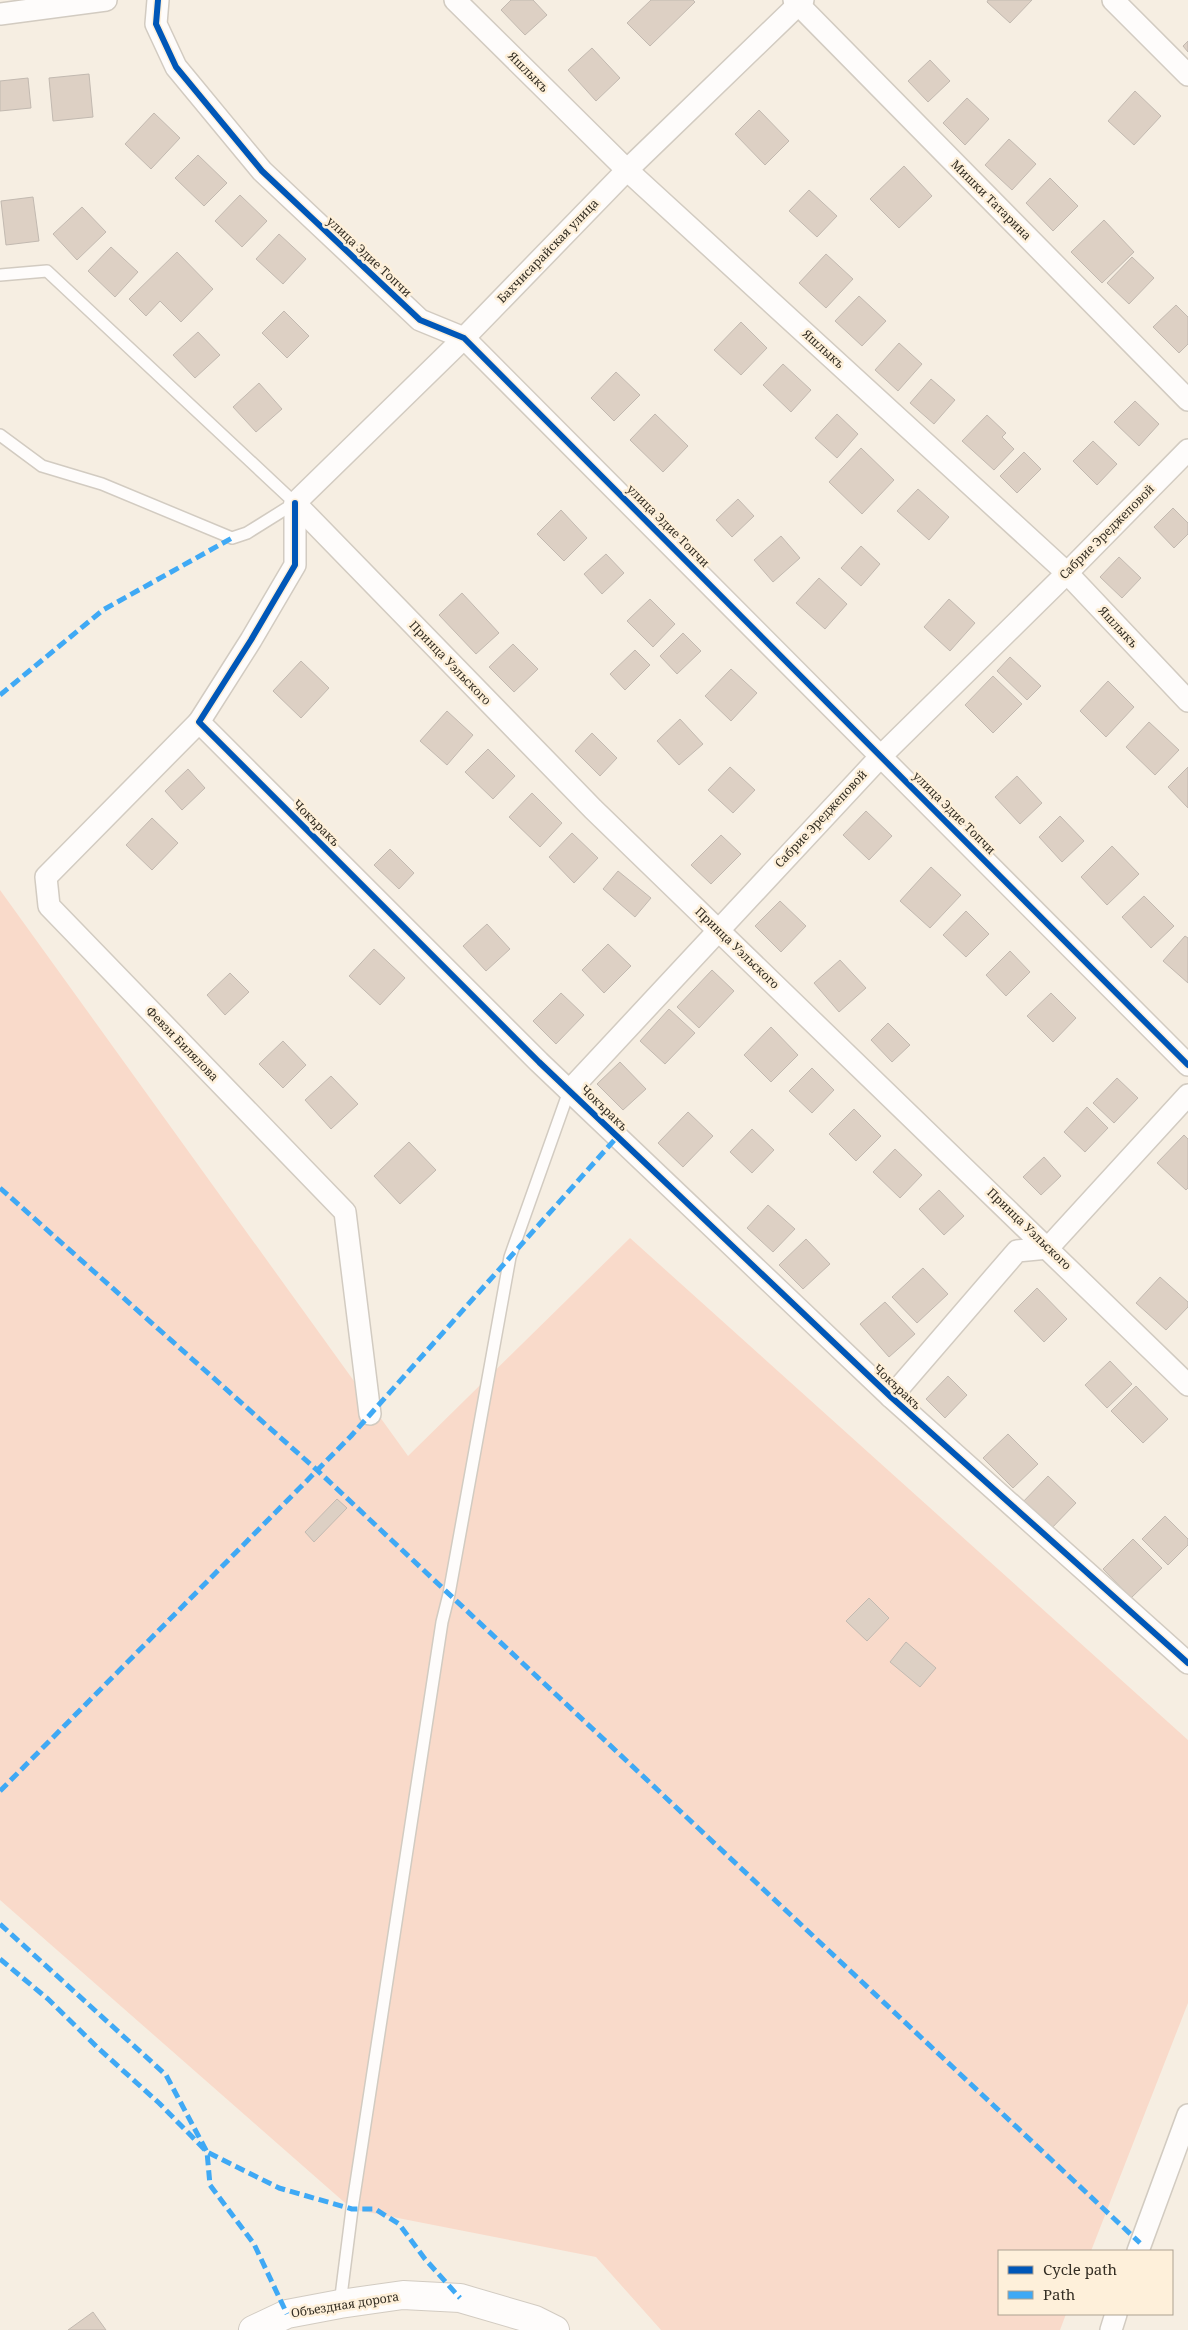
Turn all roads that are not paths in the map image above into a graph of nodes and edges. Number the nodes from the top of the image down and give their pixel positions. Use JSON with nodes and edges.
{"nodes":[{"id":1,"x":106,"y":0,"type":"edge"},
{"id":2,"x":158,"y":0,"type":"edge"},
{"id":3,"x":455,"y":0,"type":"edge"},
{"id":4,"x":1112,"y":0,"type":"edge"},
{"id":5,"x":798,"y":2,"type":"edge"},
{"id":6,"x":0,"y":14,"type":"edge"},
{"id":7,"x":1188,"y":75,"type":"edge"},
{"id":8,"x":627,"y":170,"type":"junction"},
{"id":9,"x":0,"y":274,"type":"edge"},
{"id":10,"x":464,"y":338,"type":"junction"},
{"id":11,"x":1188,"y":400,"type":"edge"},
{"id":12,"x":0,"y":436,"type":"edge"},
{"id":13,"x":1188,"y":450,"type":"edge"},
{"id":14,"x":295,"y":503,"type":"junction"},
{"id":15,"x":1067,"y":573,"type":"junction"},
{"id":16,"x":1188,"y":701,"type":"edge"},
{"id":17,"x":199,"y":722,"type":"junction"},
{"id":18,"x":881,"y":756,"type":"junction"},
{"id":19,"x":718,"y":929,"type":"junction"},
{"id":20,"x":1188,"y":1065,"type":"edge"},
{"id":21,"x":569,"y":1091,"type":"junction"},
{"id":22,"x":1188,"y":1094,"type":"edge"},
{"id":23,"x":1048,"y":1248,"type":"junction"},
{"id":24,"x":1188,"y":1385,"type":"edge"},
{"id":25,"x":890,"y":1397,"type":"junction"},
{"id":26,"x":370,"y":1414,"type":"dead end"},
{"id":27,"x":1188,"y":1663,"type":"edge"},
{"id":28,"x":1188,"y":2115,"type":"edge"},
{"id":29,"x":1138,"y":2250,"type":"edge"},
{"id":30,"x":340,"y":2304,"type":"junction"},
{"id":31,"x":1116,"y":2315,"type":"edge"},
{"id":32,"x":253,"y":2330,"type":"edge"},
{"id":33,"x":555,"y":2330,"type":"edge"},
{"id":34,"x":1111,"y":2330,"type":"edge"}],
"edges":[{"from":1,"to":6,"type":"street"},
{"from":2,"to":10,"type":"street","name":"улица Эдие Топчи"},
{"from":3,"to":8,"type":"street","name":"Яшлыкъ"},
{"from":4,"to":7,"type":"street"},
{"from":5,"to":8,"type":"street","name":"Бахчисарайская улица"},
{"from":5,"to":11,"type":"street","name":"Мишки Татарина"},
{"from":8,"to":10,"type":"street","name":"Бахчисарайская улица"},
{"from":8,"to":15,"type":"street","name":"Яшлыкъ"},
{"from":9,"to":14,"type":"lane"},
{"from":10,"to":14,"type":"street","name":"Бахчисарайская улица"},
{"from":10,"to":18,"type":"street","name":"улица Эдие Топчи"},
{"from":12,"to":14,"type":"lane"},
{"from":13,"to":15,"type":"street","name":"Сабрие Эреджеповой"},
{"from":14,"to":17,"type":"street"},
{"from":14,"to":19,"type":"street","name":"Принца Уэльского"},
{"from":15,"to":16,"type":"street","name":"Яшлыкъ"},
{"from":15,"to":18,"type":"street","name":"Сабрие Эреджеповой"},
{"from":17,"to":21,"type":"street","name":"Чокъракъ"},
{"from":17,"to":26,"type":"street","name":"Февзи Билялова"},
{"from":18,"to":19,"type":"street","name":"Сабрие Эреджеповой"},
{"from":18,"to":20,"type":"street","name":"улица Эдие Топчи"},
{"from":19,"to":21,"type":"street","name":"Сабрие Эреджеповой"},
{"from":19,"to":23,"type":"street","name":"Принца Уэльского"},
{"from":21,"to":25,"type":"street","name":"Чокъракъ"},
{"from":21,"to":30,"type":"lane"},
{"from":22,"to":23,"type":"street"},
{"from":23,"to":24,"type":"street","name":"Принца Уэльского"},
{"from":23,"to":25,"type":"street"},
{"from":25,"to":27,"type":"street","name":"Чокъракъ"},
{"from":28,"to":29,"type":"street"},
{"from":30,"to":32,"type":"main road","name":"Объездная дорога"},
{"from":30,"to":33,"type":"main road","name":"Объездная дорога"},
{"from":31,"to":34,"type":"street"}]}
